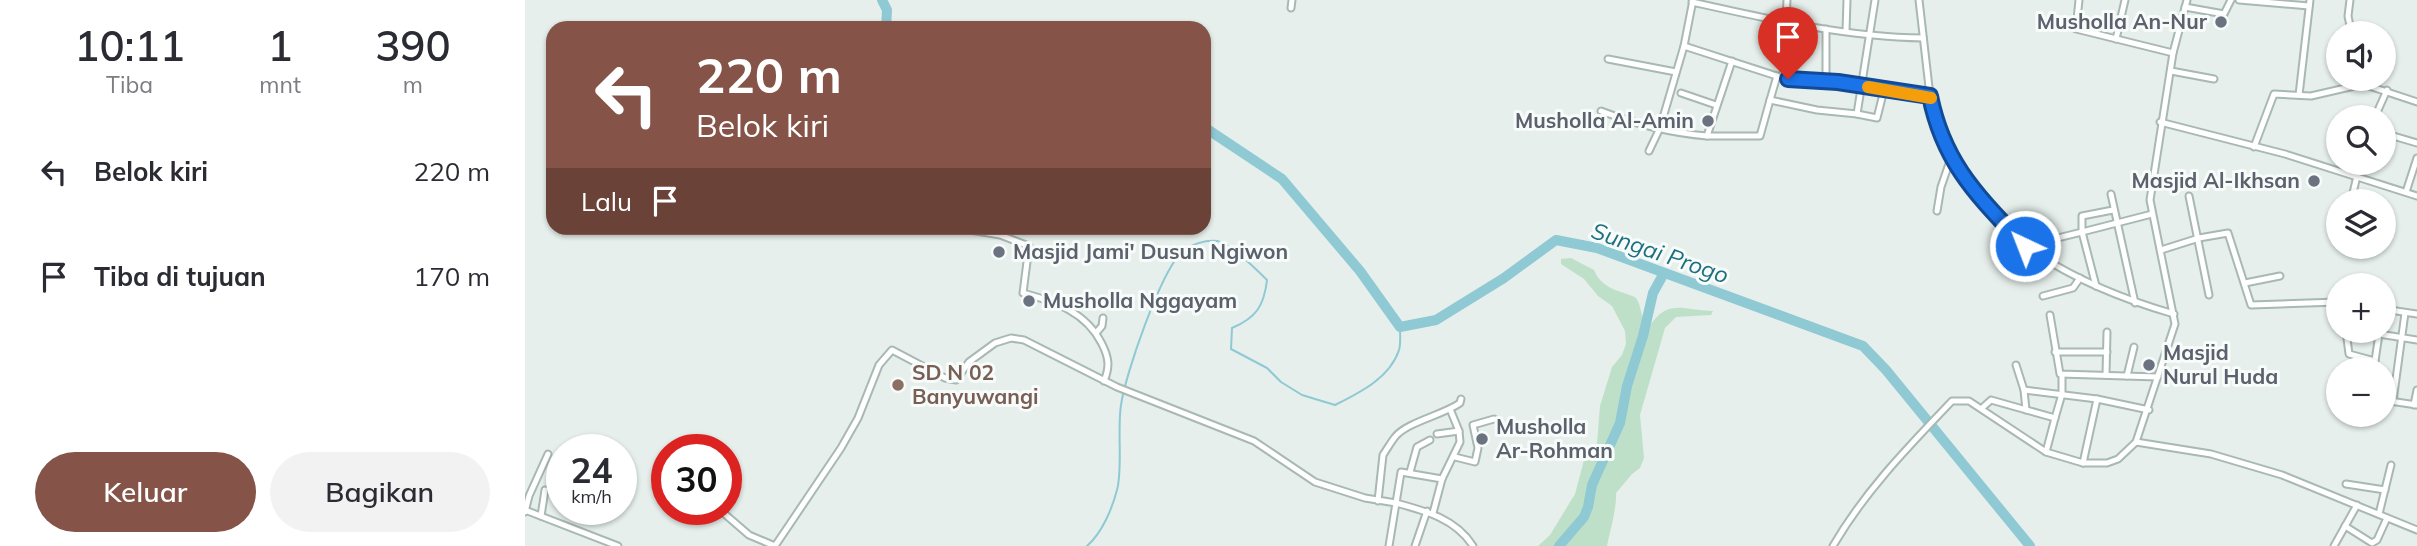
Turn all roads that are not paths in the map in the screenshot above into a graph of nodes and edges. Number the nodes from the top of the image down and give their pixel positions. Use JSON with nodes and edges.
{"nodes":[{"id":1,"x":1292,"y":0,"type":"edge"},
{"id":2,"x":1787,"y":0,"type":"edge"},
{"id":3,"x":1847,"y":0,"type":"edge"},
{"id":4,"x":1875,"y":0,"type":"edge"},
{"id":5,"x":1919,"y":0,"type":"edge"},
{"id":6,"x":2079,"y":0,"type":"edge"},
{"id":7,"x":2125,"y":0,"type":"edge"},
{"id":8,"x":2231,"y":0,"type":"edge"},
{"id":9,"x":2239,"y":0,"type":"edge"},
{"id":10,"x":2350,"y":0,"type":"edge"},
{"id":11,"x":1693,"y":1,"type":"edge"},
{"id":12,"x":2186,"y":3,"type":"edge"},
{"id":13,"x":2309,"y":3,"type":"edge"},
{"id":14,"x":1291,"y":8,"type":"dead end"},
{"id":15,"x":2348,"y":21,"type":"edge"},
{"id":16,"x":1787,"y":22,"type":"junction"},
{"id":17,"x":1826,"y":29,"type":"junction"},
{"id":18,"x":1846,"y":31,"type":"junction"},
{"id":19,"x":1871,"y":35,"type":"junction"},
{"id":20,"x":1923,"y":38,"type":"junction"},
{"id":21,"x":2116,"y":39,"type":"junction"},
{"id":22,"x":1684,"y":46,"type":"junction"},
{"id":23,"x":2173,"y":53,"type":"junction"},
{"id":24,"x":1608,"y":60,"type":"dead end"},
{"id":25,"x":1732,"y":61,"type":"junction"},
{"id":26,"x":2171,"y":71,"type":"junction"},
{"id":27,"x":1676,"y":72,"type":"junction"},
{"id":28,"x":1780,"y":77,"type":"junction"},
{"id":29,"x":2214,"y":79,"type":"dead end"},
{"id":30,"x":1826,"y":82,"type":"junction"},
{"id":31,"x":1864,"y":86,"type":"junction"},
{"id":32,"x":1884,"y":90,"type":"junction"},
{"id":33,"x":2340,"y":91,"type":"edge"},
{"id":34,"x":2390,"y":91,"type":"edge"},
{"id":35,"x":1681,"y":93,"type":"dead end"},
{"id":36,"x":2299,"y":95,"type":"junction"},
{"id":37,"x":1930,"y":96,"type":"junction"},
{"id":38,"x":1770,"y":100,"type":"junction"},
{"id":39,"x":2417,"y":102,"type":"edge"},
{"id":40,"x":1716,"y":104,"type":"junction"},
{"id":41,"x":1601,"y":111,"type":"dead end"},
{"id":42,"x":1857,"y":114,"type":"junction"},
{"id":43,"x":2160,"y":122,"type":"junction"},
{"id":44,"x":1660,"y":128,"type":"junction"},
{"id":45,"x":1707,"y":136,"type":"junction"},
{"id":46,"x":2396,"y":137,"type":"edge"},
{"id":47,"x":2417,"y":143,"type":"edge"},
{"id":48,"x":2254,"y":146,"type":"junction"},
{"id":49,"x":1649,"y":151,"type":"dead end"},
{"id":50,"x":1951,"y":158,"type":"junction"},
{"id":51,"x":2417,"y":158,"type":"edge"},
{"id":52,"x":2326,"y":166,"type":"edge"},
{"id":53,"x":2357,"y":175,"type":"joint"},
{"id":54,"x":2354,"y":189,"type":"edge"},
{"id":55,"x":2406,"y":192,"type":"junction"},
{"id":56,"x":2111,"y":194,"type":"dead end"},
{"id":57,"x":2189,"y":195,"type":"dead end"},
{"id":58,"x":2417,"y":196,"type":"edge"},
{"id":59,"x":2113,"y":210,"type":"junction"},
{"id":60,"x":1937,"y":211,"type":"dead end"},
{"id":61,"x":2152,"y":214,"type":"junction"},
{"id":62,"x":2118,"y":223,"type":"junction"},
{"id":63,"x":2082,"y":232,"type":"junction"},
{"id":64,"x":1000,"y":235,"type":"edge"},
{"id":65,"x":2199,"y":238,"type":"junction"},
{"id":66,"x":2025,"y":246,"type":"junction"},
{"id":67,"x":2161,"y":250,"type":"junction"},
{"id":68,"x":2280,"y":276,"type":"dead end"},
{"id":69,"x":2080,"y":278,"type":"junction"},
{"id":70,"x":2245,"y":283,"type":"junction"},
{"id":71,"x":2097,"y":286,"type":"junction"},
{"id":72,"x":2209,"y":295,"type":"dead end"},
{"id":73,"x":2043,"y":296,"type":"dead end"},
{"id":74,"x":2135,"y":303,"type":"junction"},
{"id":75,"x":2326,"y":303,"type":"edge"},
{"id":76,"x":2396,"y":311,"type":"edge"},
{"id":77,"x":2405,"y":313,"type":"junction"},
{"id":78,"x":2174,"y":314,"type":"junction"},
{"id":79,"x":2417,"y":314,"type":"edge"},
{"id":80,"x":2050,"y":315,"type":"dead end"},
{"id":81,"x":1103,"y":318,"type":"dead end"},
{"id":82,"x":2107,"y":332,"type":"dead end"},
{"id":83,"x":1096,"y":333,"type":"junction"},
{"id":84,"x":2396,"y":338,"type":"edge"},
{"id":85,"x":2403,"y":339,"type":"junction"},
{"id":86,"x":2417,"y":340,"type":"edge"},
{"id":87,"x":2348,"y":343,"type":"edge"},
{"id":88,"x":2134,"y":347,"type":"dead end"},
{"id":89,"x":2055,"y":352,"type":"junction"},
{"id":90,"x":2107,"y":352,"type":"junction"},
{"id":91,"x":2360,"y":357,"type":"edge"},
{"id":92,"x":2016,"y":365,"type":"dead end"},
{"id":93,"x":2062,"y":375,"type":"junction"},
{"id":94,"x":2106,"y":375,"type":"junction"},
{"id":95,"x":2127,"y":376,"type":"junction"},
{"id":96,"x":2158,"y":377,"type":"junction"},
{"id":97,"x":1104,"y":381,"type":"junction"},
{"id":98,"x":2396,"y":382,"type":"edge"},
{"id":99,"x":2024,"y":390,"type":"junction"},
{"id":100,"x":2417,"y":390,"type":"edge"},
{"id":101,"x":2062,"y":394,"type":"junction"},
{"id":102,"x":1461,"y":399,"type":"dead end"},
{"id":103,"x":2097,"y":399,"type":"junction"},
{"id":104,"x":2396,"y":402,"type":"edge"},
{"id":105,"x":2415,"y":405,"type":"edge"},
{"id":106,"x":1982,"y":408,"type":"junction"},
{"id":107,"x":1450,"y":410,"type":"junction"},
{"id":108,"x":2026,"y":410,"type":"junction"},
{"id":109,"x":2149,"y":410,"type":"junction"},
{"id":110,"x":2055,"y":418,"type":"junction"},
{"id":111,"x":1494,"y":419,"type":"dead end"},
{"id":112,"x":1459,"y":431,"type":"junction"},
{"id":113,"x":1437,"y":434,"type":"dead end"},
{"id":114,"x":1430,"y":440,"type":"dead end"},
{"id":115,"x":2136,"y":442,"type":"junction"},
{"id":116,"x":2046,"y":452,"type":"junction"},
{"id":117,"x":1455,"y":457,"type":"junction"},
{"id":118,"x":546,"y":458,"type":"edge"},
{"id":119,"x":2083,"y":463,"type":"junction"},
{"id":120,"x":2391,"y":465,"type":"dead end"},
{"id":121,"x":1410,"y":472,"type":"junction"},
{"id":122,"x":1442,"y":479,"type":"junction"},
{"id":123,"x":2346,"y":484,"type":"dead end"},
{"id":124,"x":545,"y":490,"type":"dead end"},
{"id":125,"x":2385,"y":490,"type":"junction"},
{"id":126,"x":1378,"y":501,"type":"junction"},
{"id":127,"x":1396,"y":503,"type":"junction"},
{"id":128,"x":2357,"y":505,"type":"junction"},
{"id":129,"x":525,"y":511,"type":"edge"},
{"id":130,"x":1430,"y":512,"type":"junction"},
{"id":131,"x":2379,"y":514,"type":"junction"},
{"id":132,"x":541,"y":516,"type":"junction"},
{"id":133,"x":2387,"y":517,"type":"junction"},
{"id":134,"x":738,"y":525,"type":"edge"},
{"id":135,"x":2346,"y":526,"type":"junction"},
{"id":136,"x":2417,"y":530,"type":"edge"},
{"id":137,"x":777,"y":544,"type":"edge"},
{"id":138,"x":618,"y":546,"type":"edge"},
{"id":139,"x":787,"y":546,"type":"edge"},
{"id":140,"x":1389,"y":546,"type":"edge"},
{"id":141,"x":1415,"y":546,"type":"edge"},
{"id":142,"x":1473,"y":546,"type":"edge"},
{"id":143,"x":1833,"y":546,"type":"edge"},
{"id":144,"x":2334,"y":546,"type":"edge"}],
"edges":[{"from":1,"to":14,"type":"street"},
{"from":2,"to":16,"type":"street"},
{"from":3,"to":18,"type":"street"},
{"from":4,"to":19,"type":"street"},
{"from":5,"to":20,"type":"street"},
{"from":6,"to":21,"type":"street"},
{"from":7,"to":21,"type":"street"},
{"from":8,"to":12,"type":"street"},
{"from":9,"to":13,"type":"street"},
{"from":10,"to":15,"type":"street"},
{"from":11,"to":16,"type":"street"},
{"from":11,"to":22,"type":"street"},
{"from":12,"to":23,"type":"street"},
{"from":13,"to":36,"type":"street"},
{"from":16,"to":17,"type":"street"},
{"from":16,"to":28,"type":"street"},
{"from":17,"to":18,"type":"street"},
{"from":17,"to":30,"type":"street"},
{"from":18,"to":19,"type":"street"},
{"from":19,"to":20,"type":"street"},
{"from":19,"to":31,"type":"street"},
{"from":20,"to":37,"type":"street"},
{"from":21,"to":23,"type":"street"},
{"from":22,"to":25,"type":"street"},
{"from":22,"to":27,"type":"street"},
{"from":23,"to":26,"type":"street"},
{"from":24,"to":27,"type":"street"},
{"from":25,"to":28,"type":"street"},
{"from":25,"to":40,"type":"street"},
{"from":26,"to":29,"type":"street"},
{"from":26,"to":43,"type":"street"},
{"from":27,"to":44,"type":"street"},
{"from":28,"to":30,"type":"street"},
{"from":28,"to":38,"type":"street"},
{"from":30,"to":31,"type":"street"},
{"from":31,"to":32,"type":"street"},
{"from":31,"to":42,"type":"street"},
{"from":32,"to":37,"type":"street"},
{"from":32,"to":42,"type":"street"},
{"from":33,"to":36,"type":"street"},
{"from":34,"to":39,"type":"street"},
{"from":35,"to":40,"type":"street"},
{"from":36,"to":48,"type":"street"},
{"from":37,"to":50,"type":"street"},
{"from":38,"to":42,"type":"street"},
{"from":38,"to":45,"type":"street"},
{"from":40,"to":45,"type":"street"},
{"from":41,"to":44,"type":"street"},
{"from":43,"to":48,"type":"street"},
{"from":43,"to":61,"type":"street"},
{"from":44,"to":45,"type":"street"},
{"from":44,"to":49,"type":"street"},
{"from":46,"to":47,"type":"street"},
{"from":48,"to":52,"type":"street"},
{"from":50,"to":60,"type":"street"},
{"from":50,"to":66,"type":"street"},
{"from":51,"to":55,"type":"street"},
{"from":53,"to":54,"type":"street"},
{"from":53,"to":55,"type":"street"},
{"from":55,"to":58,"type":"street"},
{"from":56,"to":59,"type":"street"},
{"from":57,"to":65,"type":"street"},
{"from":59,"to":62,"type":"street"},
{"from":59,"to":63,"type":"street"},
{"from":61,"to":62,"type":"street"},
{"from":61,"to":67,"type":"street"},
{"from":62,"to":63,"type":"street"},
{"from":62,"to":74,"type":"street"},
{"from":63,"to":66,"type":"street"},
{"from":63,"to":71,"type":"street"},
{"from":64,"to":83,"type":"street"},
{"from":65,"to":67,"type":"street"},
{"from":65,"to":70,"type":"street"},
{"from":65,"to":72,"type":"street"},
{"from":66,"to":69,"type":"street"},
{"from":67,"to":78,"type":"street"},
{"from":68,"to":70,"type":"street"},
{"from":69,"to":71,"type":"street"},
{"from":69,"to":73,"type":"street"},
{"from":70,"to":75,"type":"street"},
{"from":71,"to":74,"type":"street"},
{"from":74,"to":78,"type":"street"},
{"from":76,"to":77,"type":"street"},
{"from":77,"to":79,"type":"street"},
{"from":77,"to":85,"type":"street"},
{"from":78,"to":96,"type":"street"},
{"from":80,"to":89,"type":"street"},
{"from":81,"to":83,"type":"street"},
{"from":82,"to":90,"type":"street"},
{"from":83,"to":97,"type":"street"},
{"from":84,"to":85,"type":"street"},
{"from":85,"to":86,"type":"street"},
{"from":85,"to":98,"type":"street"},
{"from":87,"to":91,"type":"street"},
{"from":88,"to":95,"type":"street"},
{"from":89,"to":90,"type":"street"},
{"from":89,"to":93,"type":"street"},
{"from":90,"to":94,"type":"street"},
{"from":92,"to":99,"type":"street"},
{"from":93,"to":94,"type":"street"},
{"from":93,"to":101,"type":"street"},
{"from":94,"to":95,"type":"street"},
{"from":95,"to":96,"type":"street"},
{"from":96,"to":109,"type":"street"},
{"from":97,"to":126,"type":"street"},
{"from":97,"to":137,"type":"street"},
{"from":99,"to":101,"type":"street"},
{"from":99,"to":108,"type":"street"},
{"from":100,"to":105,"type":"street"},
{"from":101,"to":103,"type":"street"},
{"from":101,"to":110,"type":"street"},
{"from":102,"to":107,"type":"street"},
{"from":103,"to":109,"type":"street"},
{"from":103,"to":119,"type":"street"},
{"from":104,"to":105,"type":"street"},
{"from":106,"to":108,"type":"street"},
{"from":106,"to":116,"type":"street"},
{"from":106,"to":143,"type":"street"},
{"from":107,"to":112,"type":"street"},
{"from":107,"to":126,"type":"street"},
{"from":108,"to":110,"type":"street"},
{"from":109,"to":115,"type":"street"},
{"from":110,"to":116,"type":"street"},
{"from":111,"to":117,"type":"street"},
{"from":112,"to":113,"type":"street"},
{"from":112,"to":117,"type":"street"},
{"from":114,"to":121,"type":"street"},
{"from":115,"to":119,"type":"street"},
{"from":115,"to":128,"type":"street"},
{"from":116,"to":119,"type":"street"},
{"from":117,"to":122,"type":"street"},
{"from":118,"to":129,"type":"street"},
{"from":120,"to":125,"type":"street"},
{"from":121,"to":122,"type":"street"},
{"from":121,"to":127,"type":"street"},
{"from":122,"to":130,"type":"street"},
{"from":123,"to":125,"type":"street"},
{"from":124,"to":132,"type":"street"},
{"from":125,"to":131,"type":"street"},
{"from":126,"to":127,"type":"street"},
{"from":127,"to":130,"type":"street"},
{"from":127,"to":140,"type":"street"},
{"from":128,"to":131,"type":"street"},
{"from":128,"to":135,"type":"street"},
{"from":129,"to":132,"type":"street"},
{"from":130,"to":141,"type":"street"},
{"from":130,"to":142,"type":"street"},
{"from":131,"to":133,"type":"street"},
{"from":132,"to":138,"type":"street"},
{"from":133,"to":135,"type":"street"},
{"from":133,"to":136,"type":"street"},
{"from":134,"to":137,"type":"street"},
{"from":135,"to":144,"type":"street"},
{"from":137,"to":139,"type":"street"}]}
